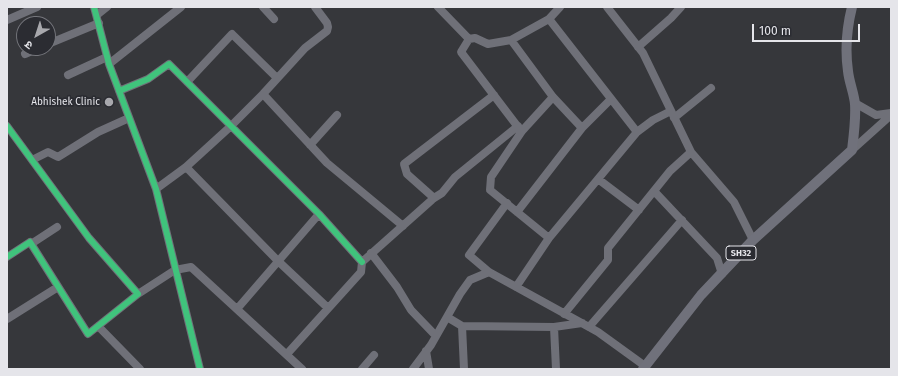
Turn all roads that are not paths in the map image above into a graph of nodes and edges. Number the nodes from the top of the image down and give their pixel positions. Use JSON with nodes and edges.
{"nodes":[{"id":1,"x":37,"y":7,"type":"edge"},
{"id":2,"x":107,"y":7,"type":"edge"},
{"id":3,"x":181,"y":7,"type":"edge"},
{"id":4,"x":263,"y":7,"type":"edge"},
{"id":5,"x":315,"y":7,"type":"edge"},
{"id":6,"x":438,"y":7,"type":"edge"},
{"id":7,"x":560,"y":7,"type":"edge"},
{"id":8,"x":607,"y":7,"type":"edge"},
{"id":9,"x":681,"y":7,"type":"edge"},
{"id":10,"x":850,"y":10,"type":"edge"},
{"id":11,"x":97,"y":15,"type":"edge"},
{"id":12,"x":274,"y":19,"type":"dead end"},
{"id":13,"x":549,"y":19,"type":"junction"},
{"id":14,"x":7,"y":20,"type":"edge"},
{"id":15,"x":56,"y":39,"type":"edge"},
{"id":16,"x":469,"y":39,"type":"junction"},
{"id":17,"x":511,"y":40,"type":"junction"},
{"id":18,"x":638,"y":47,"type":"junction"},
{"id":19,"x":108,"y":61,"type":"junction"},
{"id":20,"x":68,"y":75,"type":"dead end"},
{"id":21,"x":277,"y":78,"type":"junction"},
{"id":22,"x":187,"y":82,"type":"junction"},
{"id":23,"x":711,"y":88,"type":"dead end"},
{"id":24,"x":119,"y":91,"type":"junction"},
{"id":25,"x":263,"y":94,"type":"junction"},
{"id":26,"x":494,"y":95,"type":"junction"},
{"id":27,"x":553,"y":97,"type":"junction"},
{"id":28,"x":611,"y":99,"type":"junction"},
{"id":29,"x":855,"y":103,"type":"junction"},
{"id":30,"x":891,"y":114,"type":"edge"},
{"id":31,"x":337,"y":115,"type":"dead end"},
{"id":32,"x":672,"y":115,"type":"junction"},
{"id":33,"x":129,"y":118,"type":"junction"},
{"id":34,"x":7,"y":126,"type":"edge"},
{"id":35,"x":231,"y":126,"type":"junction"},
{"id":36,"x":582,"y":128,"type":"junction"},
{"id":37,"x":520,"y":129,"type":"junction"},
{"id":38,"x":637,"y":132,"type":"junction"},
{"id":39,"x":310,"y":145,"type":"junction"},
{"id":40,"x":852,"y":150,"type":"junction"},
{"id":41,"x":691,"y":152,"type":"junction"},
{"id":42,"x":32,"y":160,"type":"junction"},
{"id":43,"x":186,"y":167,"type":"junction"},
{"id":44,"x":598,"y":179,"type":"junction"},
{"id":45,"x":156,"y":189,"type":"junction"},
{"id":46,"x":654,"y":191,"type":"junction"},
{"id":47,"x":434,"y":198,"type":"junction"},
{"id":48,"x":507,"y":203,"type":"junction"},
{"id":49,"x":639,"y":210,"type":"junction"},
{"id":50,"x":517,"y":212,"type":"junction"},
{"id":51,"x":319,"y":214,"type":"junction"},
{"id":52,"x":682,"y":220,"type":"junction"},
{"id":53,"x":403,"y":226,"type":"junction"},
{"id":54,"x":57,"y":227,"type":"dead end"},
{"id":55,"x":549,"y":238,"type":"junction"},
{"id":56,"x":753,"y":240,"type":"junction"},
{"id":57,"x":31,"y":244,"type":"junction"},
{"id":58,"x":371,"y":253,"type":"junction"},
{"id":59,"x":7,"y":257,"type":"edge"},
{"id":60,"x":278,"y":261,"type":"junction"},
{"id":61,"x":362,"y":262,"type":"junction"},
{"id":62,"x":175,"y":270,"type":"junction"},
{"id":63,"x":489,"y":272,"type":"junction"},
{"id":64,"x":722,"y":274,"type":"junction"},
{"id":65,"x":58,"y":287,"type":"junction"},
{"id":66,"x":516,"y":287,"type":"junction"},
{"id":67,"x":138,"y":294,"type":"junction"},
{"id":68,"x":237,"y":308,"type":"junction"},
{"id":69,"x":328,"y":308,"type":"junction"},
{"id":70,"x":564,"y":314,"type":"junction"},
{"id":71,"x":447,"y":318,"type":"junction"},
{"id":72,"x":7,"y":319,"type":"edge"},
{"id":73,"x":586,"y":325,"type":"junction"},
{"id":74,"x":98,"y":326,"type":"junction"},
{"id":75,"x":462,"y":326,"type":"junction"},
{"id":76,"x":554,"y":326,"type":"junction"},
{"id":77,"x":436,"y":336,"type":"junction"},
{"id":78,"x":426,"y":351,"type":"junction"},
{"id":79,"x":287,"y":354,"type":"junction"},
{"id":80,"x":374,"y":354,"type":"dead end"},
{"id":81,"x":297,"y":368,"type":"edge"},
{"id":82,"x":644,"y":368,"type":"edge"},
{"id":83,"x":140,"y":369,"type":"edge"},
{"id":84,"x":200,"y":369,"type":"edge"},
{"id":85,"x":362,"y":369,"type":"edge"},
{"id":86,"x":413,"y":369,"type":"edge"},
{"id":87,"x":429,"y":369,"type":"edge"},
{"id":88,"x":464,"y":369,"type":"edge"},
{"id":89,"x":556,"y":369,"type":"edge"}],
"edges":[{"from":1,"to":14,"type":"street"},
{"from":2,"to":11,"type":"street"},
{"from":3,"to":19,"type":"street"},
{"from":4,"to":12,"type":"street"},
{"from":5,"to":21,"type":"street"},
{"from":6,"to":16,"type":"street"},
{"from":7,"to":13,"type":"street"},
{"from":8,"to":18,"type":"street"},
{"from":9,"to":18,"type":"street"},
{"from":10,"to":29,"type":"main road"},
{"from":11,"to":15,"type":"street"},
{"from":11,"to":19,"type":"street"},
{"from":13,"to":17,"type":"street"},
{"from":13,"to":28,"type":"street"},
{"from":16,"to":17,"type":"street"},
{"from":16,"to":26,"type":"street"},
{"from":17,"to":27,"type":"street"},
{"from":18,"to":32,"type":"street"},
{"from":19,"to":20,"type":"street"},
{"from":19,"to":24,"type":"street"},
{"from":21,"to":22,"type":"street"},
{"from":21,"to":25,"type":"street"},
{"from":22,"to":24,"type":"street"},
{"from":22,"to":35,"type":"street"},
{"from":23,"to":32,"type":"street"},
{"from":24,"to":33,"type":"street"},
{"from":25,"to":35,"type":"street"},
{"from":25,"to":39,"type":"street"},
{"from":26,"to":37,"type":"street"},
{"from":26,"to":47,"type":"street"},
{"from":27,"to":36,"type":"street"},
{"from":27,"to":37,"type":"street"},
{"from":28,"to":36,"type":"street"},
{"from":28,"to":38,"type":"street"},
{"from":29,"to":30,"type":"street"},
{"from":29,"to":40,"type":"main road"},
{"from":30,"to":40,"type":"street"},
{"from":31,"to":39,"type":"street"},
{"from":32,"to":38,"type":"street"},
{"from":32,"to":41,"type":"street"},
{"from":33,"to":42,"type":"street"},
{"from":33,"to":45,"type":"street"},
{"from":34,"to":42,"type":"street"},
{"from":35,"to":43,"type":"street"},
{"from":35,"to":51,"type":"street"},
{"from":36,"to":50,"type":"street"},
{"from":37,"to":47,"type":"street"},
{"from":37,"to":48,"type":"street"},
{"from":38,"to":44,"type":"street"},
{"from":39,"to":53,"type":"street"},
{"from":40,"to":56,"type":"main road","number":"SH32"},
{"from":41,"to":46,"type":"street"},
{"from":41,"to":56,"type":"street"},
{"from":42,"to":67,"type":"street"},
{"from":43,"to":45,"type":"street"},
{"from":43,"to":60,"type":"street"},
{"from":44,"to":49,"type":"street"},
{"from":44,"to":55,"type":"street"},
{"from":45,"to":62,"type":"street"},
{"from":46,"to":49,"type":"street"},
{"from":46,"to":52,"type":"street"},
{"from":47,"to":53,"type":"street"},
{"from":48,"to":50,"type":"street"},
{"from":48,"to":63,"type":"street"},
{"from":49,"to":70,"type":"street"},
{"from":50,"to":55,"type":"street"},
{"from":51,"to":60,"type":"street"},
{"from":51,"to":61,"type":"street"},
{"from":52,"to":64,"type":"street"},
{"from":52,"to":73,"type":"street"},
{"from":53,"to":58,"type":"street"},
{"from":54,"to":57,"type":"street"},
{"from":55,"to":66,"type":"street"},
{"from":56,"to":64,"type":"main road","number":"SH32"},
{"from":57,"to":59,"type":"street"},
{"from":57,"to":65,"type":"street"},
{"from":58,"to":61,"type":"street"},
{"from":58,"to":77,"type":"street"},
{"from":60,"to":68,"type":"street"},
{"from":60,"to":69,"type":"street"},
{"from":61,"to":69,"type":"street"},
{"from":62,"to":67,"type":"street"},
{"from":62,"to":68,"type":"street"},
{"from":62,"to":84,"type":"street"},
{"from":63,"to":66,"type":"street"},
{"from":63,"to":71,"type":"street"},
{"from":64,"to":82,"type":"main road","number":"SH32"},
{"from":65,"to":72,"type":"street"},
{"from":65,"to":74,"type":"street"},
{"from":66,"to":70,"type":"street"},
{"from":67,"to":74,"type":"street"},
{"from":68,"to":79,"type":"street"},
{"from":69,"to":79,"type":"street"},
{"from":70,"to":73,"type":"street"},
{"from":71,"to":75,"type":"street"},
{"from":71,"to":77,"type":"street"},
{"from":73,"to":76,"type":"street"},
{"from":73,"to":82,"type":"street"},
{"from":74,"to":83,"type":"street"},
{"from":75,"to":76,"type":"street"},
{"from":75,"to":88,"type":"street"},
{"from":76,"to":89,"type":"street"},
{"from":77,"to":78,"type":"street"},
{"from":78,"to":86,"type":"street"},
{"from":78,"to":87,"type":"street"},
{"from":79,"to":81,"type":"street"},
{"from":80,"to":85,"type":"street"}]}
